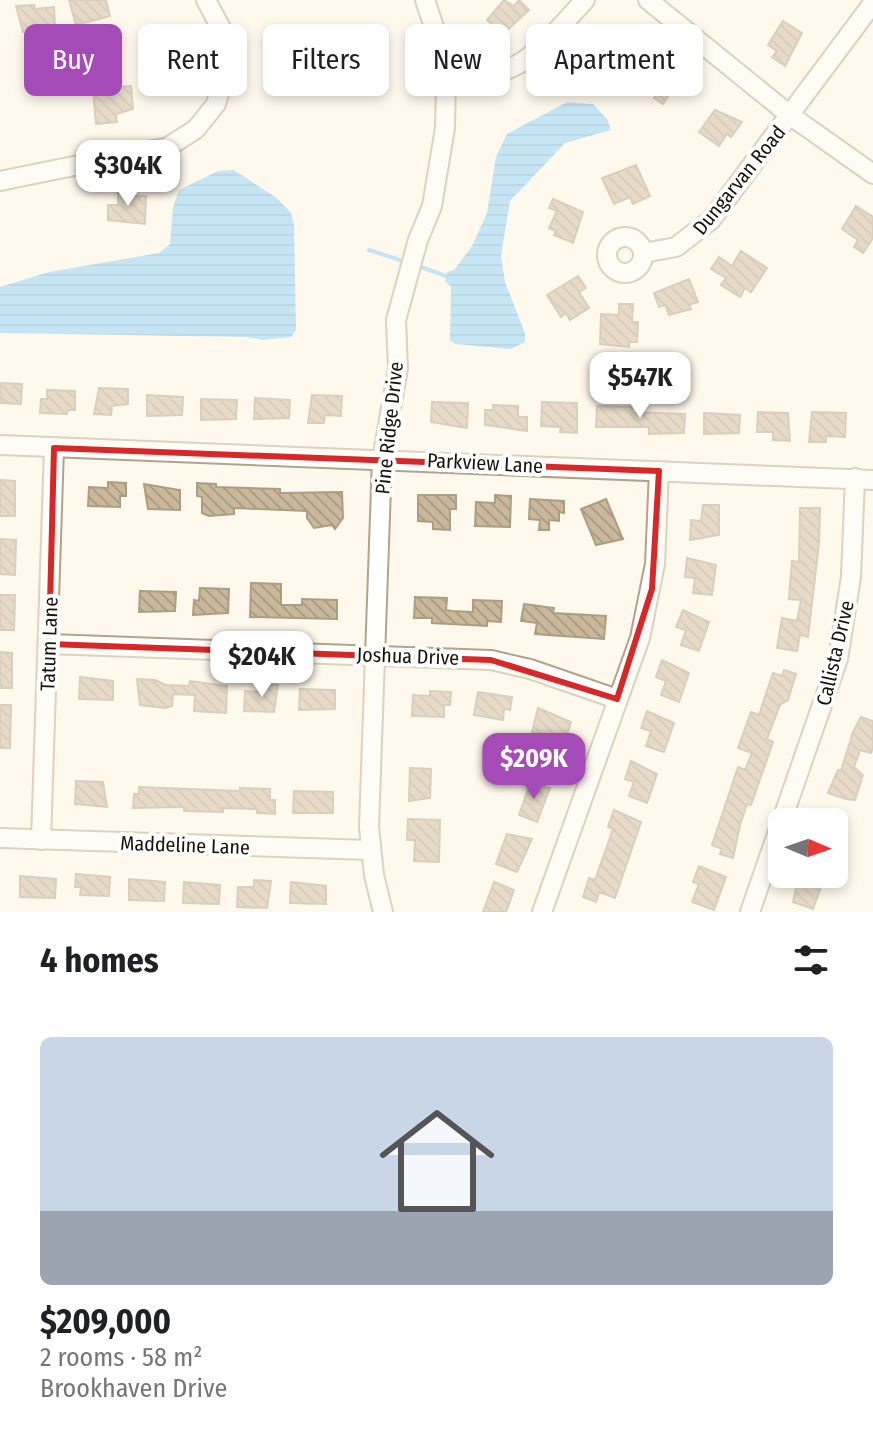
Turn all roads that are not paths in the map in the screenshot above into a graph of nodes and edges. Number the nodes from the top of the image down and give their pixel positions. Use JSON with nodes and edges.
{"nodes":[{"id":1,"x":206,"y":0,"type":"edge"},
{"id":2,"x":425,"y":0,"type":"edge"},
{"id":3,"x":585,"y":0,"type":"edge"},
{"id":4,"x":648,"y":0,"type":"edge"},
{"id":5,"x":873,"y":3,"type":"edge"},
{"id":6,"x":433,"y":24,"type":"edge"},
{"id":7,"x":510,"y":68,"type":"edge"},
{"id":8,"x":446,"y":96,"type":"edge"},
{"id":9,"x":791,"y":116,"type":"junction"},
{"id":10,"x":873,"y":174,"type":"edge"},
{"id":11,"x":0,"y":181,"type":"edge"},
{"id":12,"x":643,"y":253,"type":"dead end"},
{"id":13,"x":0,"y":445,"type":"edge"},
{"id":14,"x":54,"y":448,"type":"junction"},
{"id":15,"x":382,"y":459,"type":"junction"},
{"id":16,"x":659,"y":471,"type":"junction"},
{"id":17,"x":864,"y":479,"type":"edge"},
{"id":18,"x":49,"y":644,"type":"junction"},
{"id":19,"x":375,"y":655,"type":"junction"},
{"id":20,"x":617,"y":699,"type":"junction"},
{"id":21,"x":0,"y":838,"type":"edge"},
{"id":22,"x":41,"y":840,"type":"junction"},
{"id":23,"x":370,"y":850,"type":"junction"},
{"id":24,"x":383,"y":912,"type":"edge"},
{"id":25,"x":542,"y":912,"type":"edge"},
{"id":26,"x":750,"y":912,"type":"edge"}],
"edges":[{"from":1,"to":11,"type":"street"},
{"from":2,"to":6,"type":"street","name":"Pine Ridge Drive"},
{"from":3,"to":7,"type":"street"},
{"from":4,"to":9,"type":"street"},
{"from":5,"to":9,"type":"street","name":"Dungarvan Road"},
{"from":8,"to":15,"type":"street","name":"Pine Ridge Drive"},
{"from":9,"to":10,"type":"street"},
{"from":9,"to":12,"type":"street","name":"Dungarvan Road"},
{"from":13,"to":14,"type":"street","name":"Parkview Lane"},
{"from":14,"to":15,"type":"street","name":"Parkview Lane"},
{"from":14,"to":18,"type":"street","name":"Tatum Lane"},
{"from":15,"to":16,"type":"street","name":"Parkview Lane"},
{"from":15,"to":19,"type":"street","name":"Pine Ridge Drive"},
{"from":16,"to":17,"type":"street","name":"Parkview Lane"},
{"from":16,"to":20,"type":"street"},
{"from":17,"to":26,"type":"street","name":"Callista Drive"},
{"from":18,"to":19,"type":"street","name":"Joshua Drive"},
{"from":18,"to":22,"type":"street","name":"Tatum Lane"},
{"from":19,"to":20,"type":"street","name":"Joshua Drive"},
{"from":19,"to":23,"type":"street","name":"Pine Ridge Drive"},
{"from":20,"to":25,"type":"street"},
{"from":21,"to":22,"type":"street","name":"Maddeline Lane"},
{"from":22,"to":23,"type":"street","name":"Maddeline Lane"},
{"from":23,"to":24,"type":"street","name":"Pine Ridge Drive"}]}
